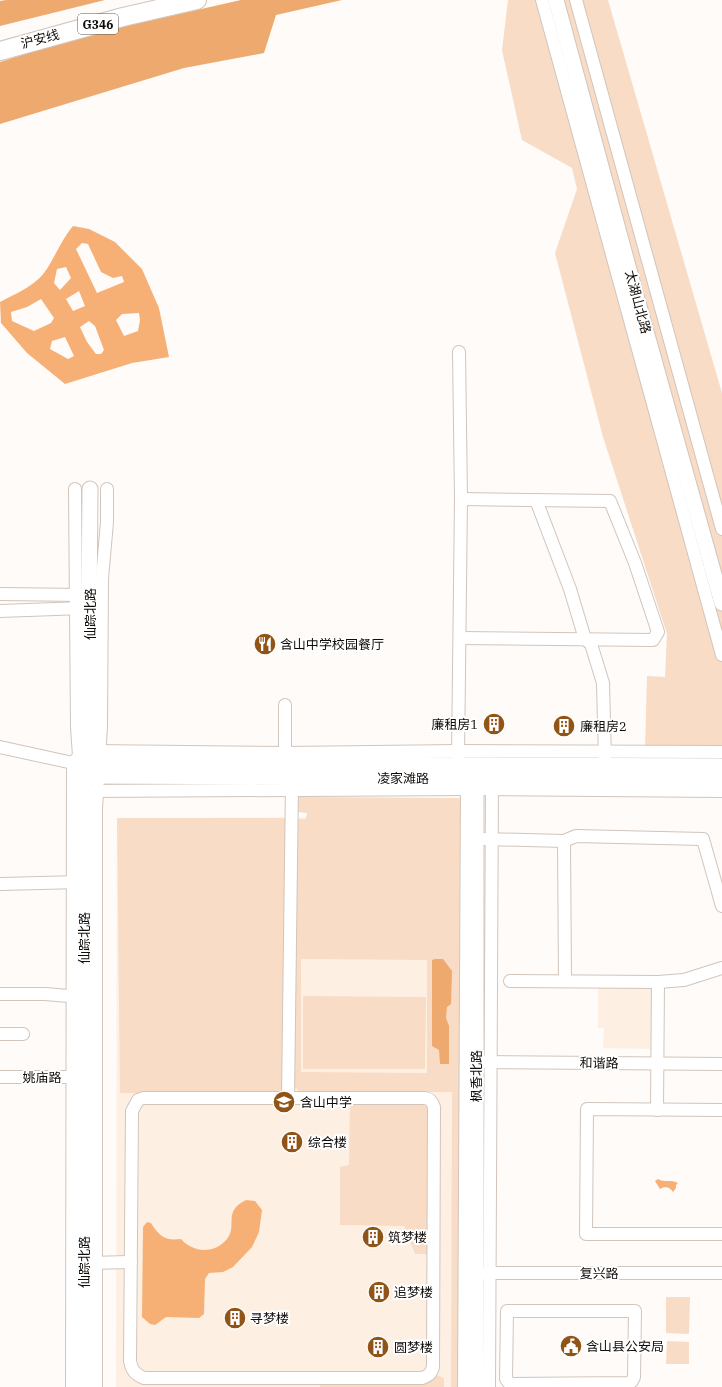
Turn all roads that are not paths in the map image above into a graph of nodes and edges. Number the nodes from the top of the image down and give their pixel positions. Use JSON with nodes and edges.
{"nodes":[{"id":1,"x":144,"y":0,"type":"edge"},
{"id":2,"x":197,"y":0,"type":"edge"},
{"id":3,"x":542,"y":0,"type":"edge"},
{"id":4,"x":556,"y":0,"type":"edge"},
{"id":5,"x":565,"y":0,"type":"edge"},
{"id":6,"x":576,"y":0,"type":"edge"},
{"id":7,"x":0,"y":38,"type":"edge"},
{"id":8,"x":0,"y":51,"type":"edge"},
{"id":9,"x":459,"y":352,"type":"dead end"},
{"id":10,"x":82,"y":489,"type":"joint"},
{"id":11,"x":107,"y":489,"type":"dead end"},
{"id":12,"x":461,"y":499,"type":"junction"},
{"id":13,"x":536,"y":500,"type":"junction"},
{"id":14,"x":722,"y":529,"type":"edge"},
{"id":15,"x":722,"y":572,"type":"edge"},
{"id":16,"x":0,"y":594,"type":"edge"},
{"id":17,"x":90,"y":602,"type":"junction"},
{"id":18,"x":722,"y":603,"type":"edge"},
{"id":19,"x":0,"y":611,"type":"edge"},
{"id":20,"x":460,"y":638,"type":"junction"},
{"id":21,"x":586,"y":640,"type":"junction"},
{"id":22,"x":722,"y":656,"type":"edge"},
{"id":23,"x":285,"y":705,"type":"dead end"},
{"id":24,"x":0,"y":747,"type":"edge"},
{"id":25,"x":722,"y":752,"type":"edge"},
{"id":26,"x":605,"y":759,"type":"junction"},
{"id":27,"x":722,"y":766,"type":"edge"},
{"id":28,"x":89,"y":768,"type":"junction"},
{"id":29,"x":468,"y":770,"type":"junction"},
{"id":30,"x":290,"y":771,"type":"junction"},
{"id":31,"x":492,"y":771,"type":"junction"},
{"id":32,"x":722,"y":779,"type":"edge"},
{"id":33,"x":722,"y":791,"type":"edge"},
{"id":34,"x":476,"y":839,"type":"junction"},
{"id":35,"x":492,"y":839,"type":"junction"},
{"id":36,"x":564,"y":841,"type":"junction"},
{"id":37,"x":717,"y":867,"type":"edge"},
{"id":38,"x":78,"y":882,"type":"junction"},
{"id":39,"x":0,"y":884,"type":"edge"},
{"id":40,"x":722,"y":906,"type":"edge"},
{"id":41,"x":722,"y":968,"type":"edge"},
{"id":42,"x":510,"y":981,"type":"dead end"},
{"id":43,"x":565,"y":981,"type":"junction"},
{"id":44,"x":658,"y":982,"type":"junction"},
{"id":45,"x":0,"y":994,"type":"edge"},
{"id":46,"x":78,"y":997,"type":"junction"},
{"id":47,"x":0,"y":1034,"type":"edge"},
{"id":48,"x":23,"y":1034,"type":"dead end"},
{"id":49,"x":484,"y":1062,"type":"junction"},
{"id":50,"x":657,"y":1064,"type":"junction"},
{"id":51,"x":722,"y":1064,"type":"edge"},
{"id":52,"x":0,"y":1077,"type":"edge"},
{"id":53,"x":78,"y":1077,"type":"junction"},
{"id":54,"x":288,"y":1098,"type":"junction"},
{"id":55,"x":657,"y":1110,"type":"junction"},
{"id":56,"x":721,"y":1114,"type":"edge"},
{"id":57,"x":722,"y":1234,"type":"edge"},
{"id":58,"x":131,"y":1262,"type":"junction"},
{"id":59,"x":84,"y":1263,"type":"junction"},
{"id":60,"x":483,"y":1273,"type":"junction"},
{"id":61,"x":722,"y":1274,"type":"edge"},
{"id":62,"x":278,"y":1382,"type":"edge"},
{"id":63,"x":301,"y":1382,"type":"edge"},
{"id":64,"x":574,"y":1385,"type":"edge"},
{"id":65,"x":72,"y":1387,"type":"edge"},
{"id":66,"x":84,"y":1387,"type":"edge"},
{"id":67,"x":96,"y":1387,"type":"edge"},
{"id":68,"x":464,"y":1387,"type":"edge"},
{"id":69,"x":476,"y":1387,"type":"edge"},
{"id":70,"x":489,"y":1387,"type":"edge"}],
"edges":[{"from":1,"to":7,"type":"highway","name":"沪安线","number":"G346"},
{"from":2,"to":8,"type":"highway","name":"沪安线","number":"G346"},
{"from":3,"to":22,"type":"street"},
{"from":4,"to":18,"type":"main road","name":"太湖山北路"},
{"from":5,"to":15,"type":"main road","name":"太湖山北路"},
{"from":6,"to":14,"type":"street"},
{"from":9,"to":12,"type":"street"},
{"from":10,"to":17,"type":"main road","name":"仙踪北路"},
{"from":10,"to":28,"type":"street"},
{"from":11,"to":28,"type":"street"},
{"from":12,"to":13,"type":"street"},
{"from":12,"to":20,"type":"street"},
{"from":13,"to":21,"type":"street"},
{"from":13,"to":21,"type":"street"},
{"from":16,"to":17,"type":"street"},
{"from":17,"to":19,"type":"street"},
{"from":17,"to":28,"type":"main road","name":"仙踪北路"},
{"from":20,"to":21,"type":"street"},
{"from":20,"to":29,"type":"street"},
{"from":21,"to":26,"type":"street"},
{"from":23,"to":30,"type":"street"},
{"from":24,"to":28,"type":"street"},
{"from":25,"to":26,"type":"street"},
{"from":26,"to":27,"type":"main road","name":"凌家滩路"},
{"from":26,"to":31,"type":"main road","name":"凌家滩路"},
{"from":28,"to":30,"type":"main road","name":"凌家滩路"},
{"from":28,"to":30,"type":"street"},
{"from":28,"to":38,"type":"main road","name":"仙踪北路"},
{"from":28,"to":38,"type":"street"},
{"from":28,"to":67,"type":"street"},
{"from":29,"to":30,"type":"main road","name":"凌家滩路"},
{"from":29,"to":30,"type":"street"},
{"from":29,"to":31,"type":"main road","name":"凌家滩路"},
{"from":29,"to":31,"type":"street"},
{"from":29,"to":34,"type":"main road","name":"枫香北路"},
{"from":29,"to":68,"type":"street"},
{"from":30,"to":54,"type":"street"},
{"from":31,"to":32,"type":"main road","name":"凌家滩路"},
{"from":31,"to":33,"type":"street"},
{"from":31,"to":35,"type":"street"},
{"from":34,"to":35,"type":"street"},
{"from":34,"to":49,"type":"main road","name":"枫香北路"},
{"from":35,"to":36,"type":"street"},
{"from":35,"to":49,"type":"street"},
{"from":36,"to":37,"type":"street"},
{"from":36,"to":43,"type":"street"},
{"from":37,"to":40,"type":"street"},
{"from":38,"to":39,"type":"street"},
{"from":38,"to":46,"type":"main road","name":"仙踪北路"},
{"from":41,"to":44,"type":"street"},
{"from":42,"to":43,"type":"street"},
{"from":43,"to":44,"type":"street"},
{"from":44,"to":50,"type":"street"},
{"from":45,"to":46,"type":"street"},
{"from":46,"to":53,"type":"main road","name":"仙踪北路"},
{"from":47,"to":48,"type":"street"},
{"from":49,"to":50,"type":"street","name":"和谐路"},
{"from":49,"to":60,"type":"main road","name":"枫香北路"},
{"from":50,"to":51,"type":"street","name":"和谐路"},
{"from":50,"to":55,"type":"street"},
{"from":52,"to":53,"type":"street","name":"姚庙路"},
{"from":53,"to":59,"type":"main road","name":"仙踪北路"},
{"from":53,"to":65,"type":"street"},
{"from":54,"to":58,"type":"street"},
{"from":54,"to":63,"type":"street"},
{"from":55,"to":56,"type":"street"},
{"from":55,"to":57,"type":"street"},
{"from":58,"to":59,"type":"street"},
{"from":58,"to":62,"type":"street"},
{"from":59,"to":66,"type":"main road","name":"仙踪北路"},
{"from":60,"to":61,"type":"street","name":"复兴路"},
{"from":60,"to":69,"type":"main road","name":"枫香北路"},
{"from":60,"to":70,"type":"street"},
{"from":62,"to":63,"type":"street"},
{"from":64,"to":64,"type":"street"}]}
